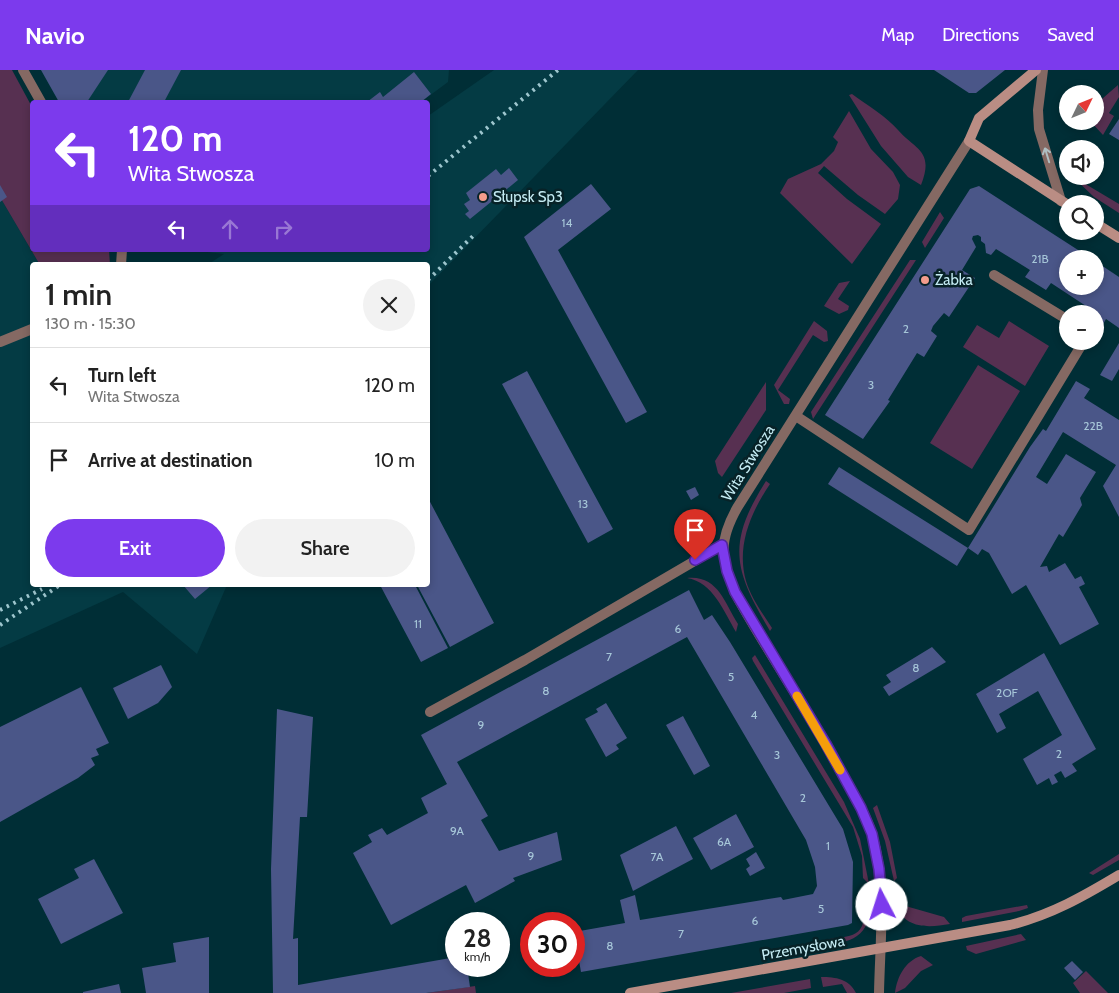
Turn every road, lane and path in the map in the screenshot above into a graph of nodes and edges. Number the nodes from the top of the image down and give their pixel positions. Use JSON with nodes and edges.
{"nodes":[{"id":1,"x":22,"y":70,"type":"edge"},
{"id":2,"x":1036,"y":70,"type":"edge"},
{"id":3,"x":1043,"y":70,"type":"edge"},
{"id":4,"x":40,"y":100,"type":"edge"},
{"id":5,"x":969,"y":141,"type":"junction"},
{"id":6,"x":1061,"y":195,"type":"edge"},
{"id":7,"x":1059,"y":200,"type":"edge"},
{"id":8,"x":1104,"y":228,"type":"edge"},
{"id":9,"x":1119,"y":238,"type":"edge"},
{"id":10,"x":994,"y":275,"type":"dead end"},
{"id":11,"x":1059,"y":315,"type":"edge"},
{"id":12,"x":30,"y":330,"type":"edge"},
{"id":13,"x":0,"y":342,"type":"edge"},
{"id":14,"x":1078,"y":350,"type":"edge"},
{"id":15,"x":796,"y":416,"type":"junction"},
{"id":16,"x":722,"y":545,"type":"junction"},
{"id":17,"x":430,"y":712,"type":"dead end"},
{"id":18,"x":1119,"y":874,"type":"edge"},
{"id":19,"x":880,"y":950,"type":"junction"},
{"id":20,"x":630,"y":993,"type":"edge"},
{"id":21,"x":880,"y":993,"type":"edge"}],
"edges":[{"from":1,"to":4,"type":"street"},
{"from":2,"to":5,"type":"street"},
{"from":6,"to":3,"type":"street","one_way":true},
{"from":5,"to":7,"type":"street"},
{"from":5,"to":15,"type":"street","name":"Wita Stwosza"},
{"from":8,"to":9,"type":"street"},
{"from":10,"to":11,"type":"street"},
{"from":12,"to":13,"type":"street"},
{"from":14,"to":15,"type":"street"},
{"from":15,"to":16,"type":"street","name":"Wita Stwosza"},
{"from":16,"to":17,"type":"street"},
{"from":16,"to":19,"type":"street"},
{"from":18,"to":19,"type":"street","name":"Przemysłowa"},
{"from":19,"to":20,"type":"street","name":"Przemysłowa"},
{"from":19,"to":21,"type":"street"}]}
